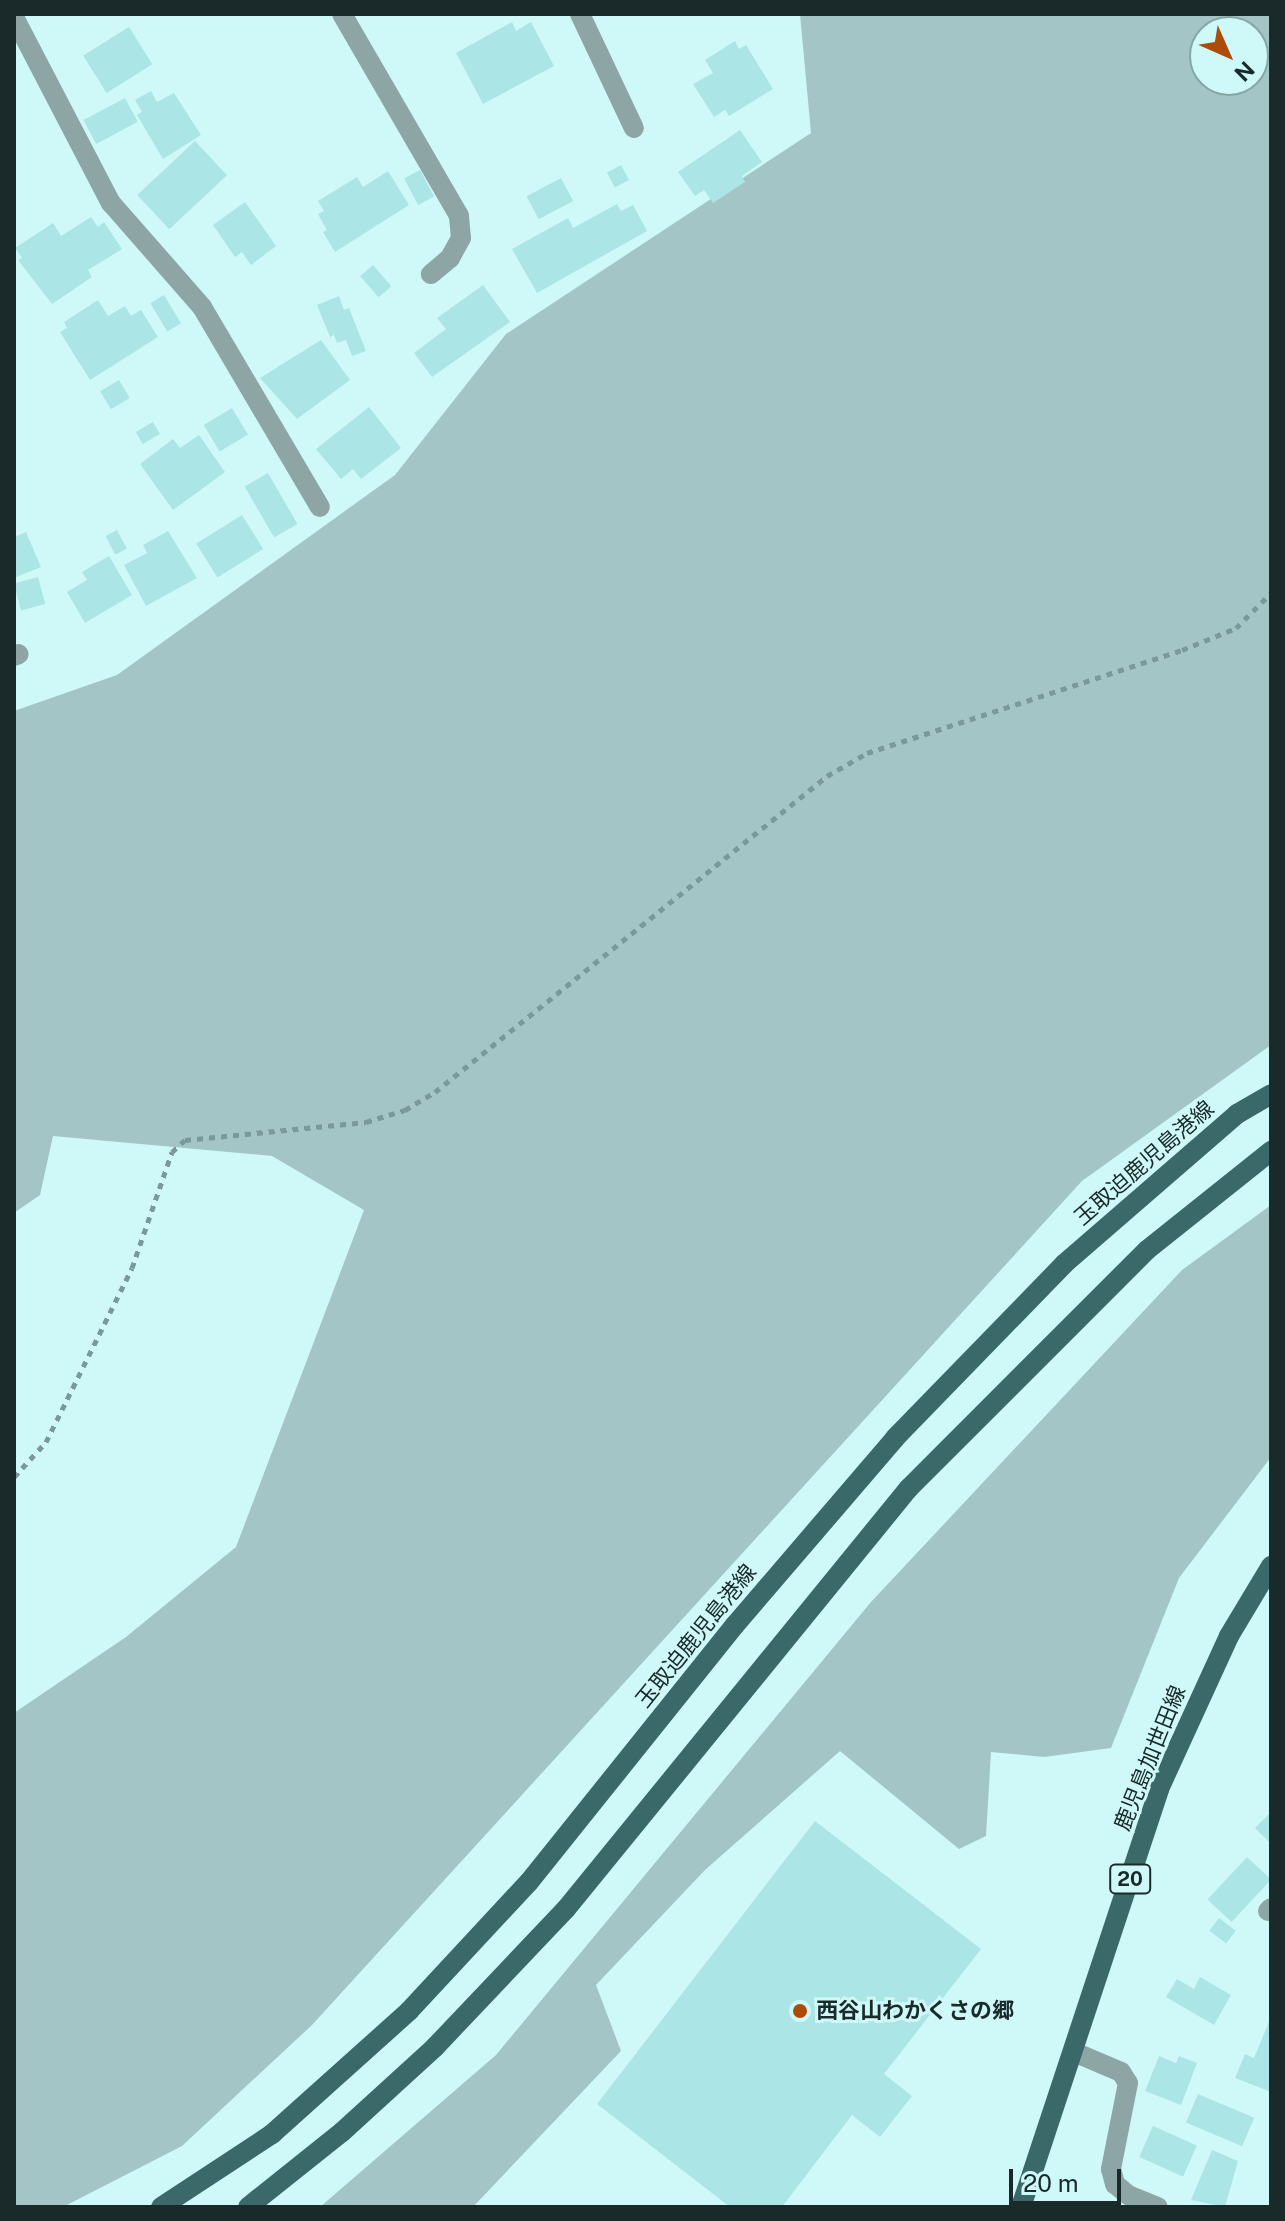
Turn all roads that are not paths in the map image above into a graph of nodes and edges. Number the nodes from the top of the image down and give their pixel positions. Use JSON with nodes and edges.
{"nodes":[{"id":1,"x":342,"y":14,"type":"edge"},
{"id":2,"x":580,"y":14,"type":"edge"},
{"id":3,"x":14,"y":17,"type":"edge"},
{"id":4,"x":634,"y":128,"type":"dead end"},
{"id":5,"x":431,"y":274,"type":"dead end"},
{"id":6,"x":320,"y":507,"type":"dead end"},
{"id":7,"x":1271,"y":1094,"type":"edge"},
{"id":8,"x":1271,"y":1151,"type":"edge"},
{"id":9,"x":1271,"y":1566,"type":"edge"},
{"id":10,"x":1074,"y":2052,"type":"junction"},
{"id":11,"x":161,"y":2207,"type":"edge"},
{"id":12,"x":248,"y":2207,"type":"edge"},
{"id":13,"x":1021,"y":2207,"type":"edge"},
{"id":14,"x":1158,"y":2207,"type":"edge"}],
"edges":[{"from":1,"to":5,"type":"street"},
{"from":2,"to":4,"type":"street"},
{"from":3,"to":6,"type":"street"},
{"from":7,"to":11,"type":"main road","name":"玉取迫鹿児島港線"},
{"from":8,"to":12,"type":"main road"},
{"from":9,"to":10,"type":"main road","name":"鹿児島加世田線","number":"20"},
{"from":10,"to":13,"type":"main road","name":"鹿児島加世田線","number":"20"},
{"from":10,"to":14,"type":"street"}]}
